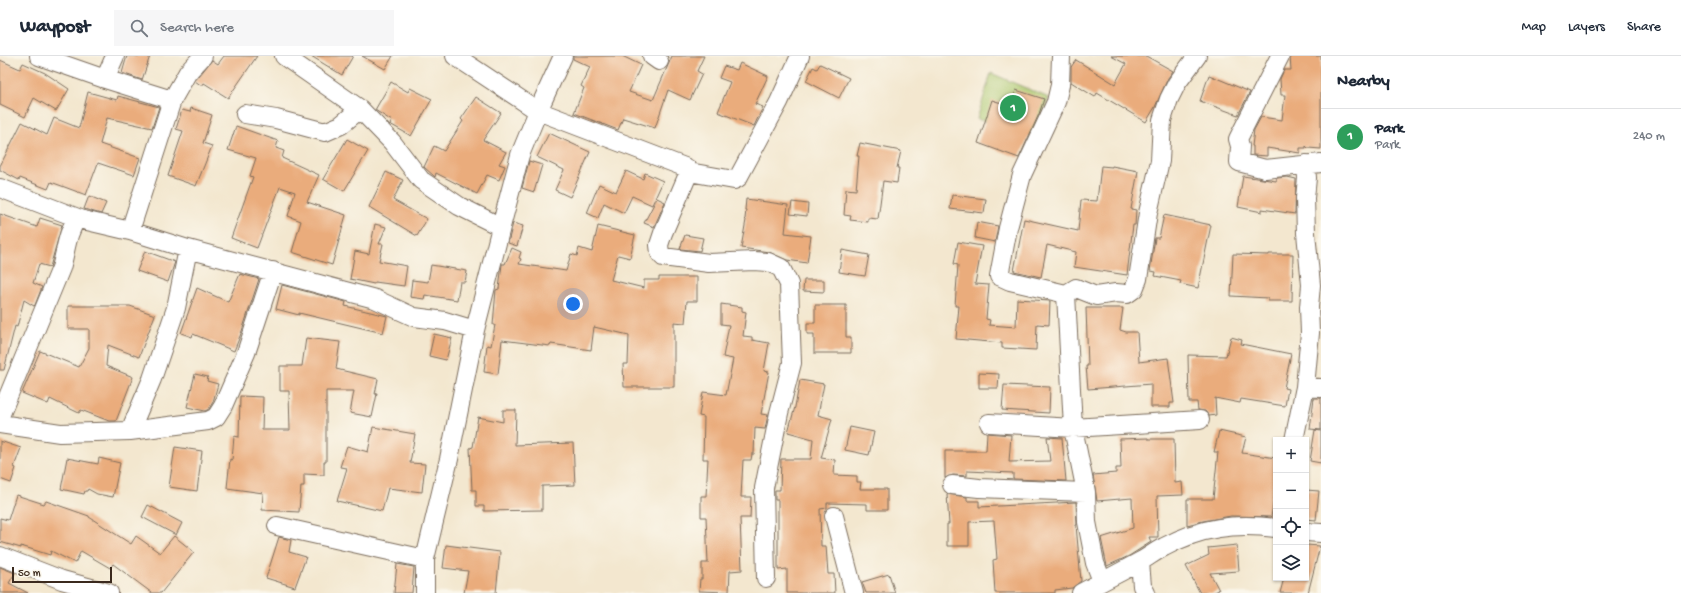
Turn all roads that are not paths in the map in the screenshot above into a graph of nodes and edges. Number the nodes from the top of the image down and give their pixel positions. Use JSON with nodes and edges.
{"nodes":[{"id":1,"x":39,"y":56,"type":"edge"},
{"id":2,"x":115,"y":56,"type":"edge"},
{"id":3,"x":203,"y":56,"type":"edge"},
{"id":4,"x":284,"y":56,"type":"edge"},
{"id":5,"x":456,"y":56,"type":"edge"},
{"id":6,"x":564,"y":56,"type":"edge"},
{"id":7,"x":800,"y":56,"type":"edge"},
{"id":8,"x":1061,"y":56,"type":"edge"},
{"id":9,"x":1197,"y":56,"type":"edge"},
{"id":10,"x":1280,"y":56,"type":"edge"},
{"id":11,"x":104,"y":79,"type":"junction"},
{"id":12,"x":172,"y":100,"type":"junction"},
{"id":13,"x":360,"y":109,"type":"junction"},
{"id":14,"x":538,"y":112,"type":"junction"},
{"id":15,"x":245,"y":114,"type":"dead end"},
{"id":16,"x":1313,"y":163,"type":"edge"},
{"id":17,"x":689,"y":172,"type":"junction"},
{"id":18,"x":0,"y":188,"type":"edge"},
{"id":19,"x":83,"y":220,"type":"junction"},
{"id":20,"x":501,"y":227,"type":"junction"},
{"id":21,"x":130,"y":231,"type":"junction"},
{"id":22,"x":188,"y":249,"type":"junction"},
{"id":23,"x":273,"y":271,"type":"junction"},
{"id":24,"x":1066,"y":294,"type":"junction"},
{"id":25,"x":1315,"y":305,"type":"edge"},
{"id":26,"x":475,"y":330,"type":"junction"},
{"id":27,"x":1313,"y":388,"type":"edge"},
{"id":28,"x":0,"y":416,"type":"edge"},
{"id":29,"x":1200,"y":420,"type":"dead end"},
{"id":30,"x":989,"y":423,"type":"dead end"},
{"id":31,"x":0,"y":424,"type":"edge"},
{"id":32,"x":1074,"y":428,"type":"junction"},
{"id":33,"x":130,"y":431,"type":"junction"},
{"id":34,"x":1295,"y":437,"type":"edge"},
{"id":35,"x":952,"y":485,"type":"dead end"},
{"id":36,"x":1086,"y":492,"type":"junction"},
{"id":37,"x":834,"y":516,"type":"dead end"},
{"id":38,"x":277,"y":526,"type":"dead end"},
{"id":39,"x":1273,"y":528,"type":"edge"},
{"id":40,"x":1309,"y":532,"type":"edge"},
{"id":41,"x":1321,"y":534,"type":"edge"},
{"id":42,"x":0,"y":556,"type":"edge"},
{"id":43,"x":425,"y":559,"type":"junction"},
{"id":44,"x":1140,"y":562,"type":"junction"},
{"id":45,"x":766,"y":578,"type":"dead end"},
{"id":46,"x":1102,"y":581,"type":"junction"},
{"id":47,"x":109,"y":593,"type":"edge"},
{"id":48,"x":425,"y":593,"type":"edge"},
{"id":49,"x":854,"y":593,"type":"edge"},
{"id":50,"x":1081,"y":593,"type":"edge"},
{"id":51,"x":1146,"y":593,"type":"edge"}],
"edges":[{"from":1,"to":11,"type":"street"},
{"from":2,"to":11,"type":"street"},
{"from":3,"to":12,"type":"street"},
{"from":4,"to":13,"type":"street"},
{"from":5,"to":14,"type":"street"},
{"from":6,"to":14,"type":"street"},
{"from":7,"to":17,"type":"street"},
{"from":8,"to":24,"type":"street"},
{"from":9,"to":24,"type":"street"},
{"from":10,"to":16,"type":"street"},
{"from":11,"to":12,"type":"street"},
{"from":12,"to":21,"type":"street"},
{"from":13,"to":15,"type":"street"},
{"from":13,"to":20,"type":"street"},
{"from":14,"to":17,"type":"street"},
{"from":14,"to":20,"type":"street"},
{"from":16,"to":25,"type":"street"},
{"from":17,"to":45,"type":"street"},
{"from":18,"to":19,"type":"street"},
{"from":19,"to":21,"type":"street"},
{"from":19,"to":28,"type":"street"},
{"from":20,"to":26,"type":"street"},
{"from":21,"to":22,"type":"street"},
{"from":22,"to":23,"type":"street"},
{"from":22,"to":33,"type":"street"},
{"from":23,"to":26,"type":"street"},
{"from":23,"to":33,"type":"street"},
{"from":24,"to":32,"type":"street"},
{"from":25,"to":27,"type":"street"},
{"from":26,"to":43,"type":"street"},
{"from":27,"to":34,"type":"street"},
{"from":29,"to":32,"type":"street"},
{"from":30,"to":32,"type":"street"},
{"from":31,"to":33,"type":"street"},
{"from":32,"to":36,"type":"street"},
{"from":35,"to":36,"type":"street"},
{"from":36,"to":46,"type":"street"},
{"from":37,"to":49,"type":"street"},
{"from":38,"to":43,"type":"street"},
{"from":39,"to":44,"type":"street"},
{"from":40,"to":41,"type":"street"},
{"from":42,"to":47,"type":"street"},
{"from":43,"to":48,"type":"street"},
{"from":44,"to":46,"type":"street"},
{"from":44,"to":51,"type":"street"},
{"from":46,"to":50,"type":"street"}]}
